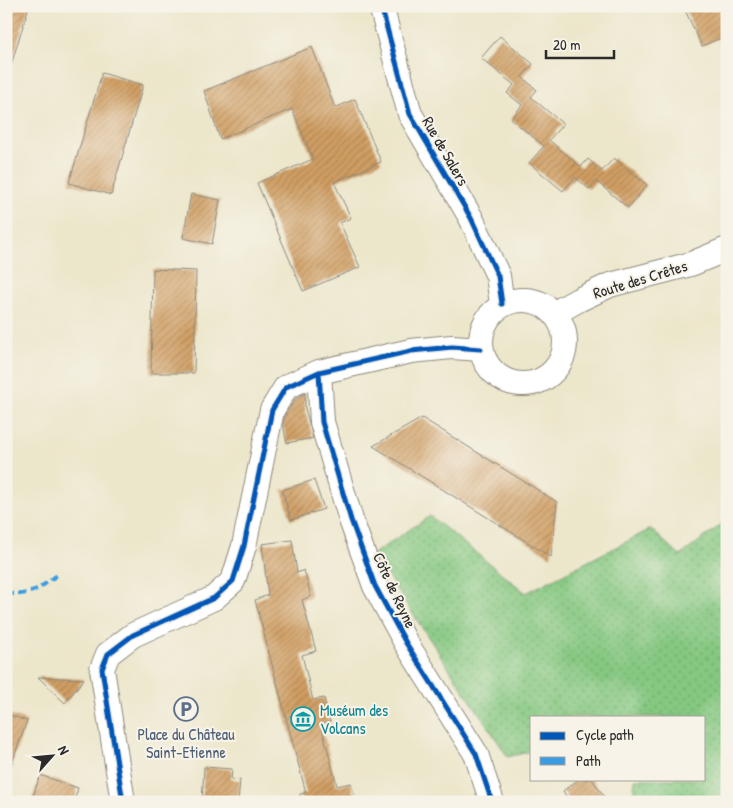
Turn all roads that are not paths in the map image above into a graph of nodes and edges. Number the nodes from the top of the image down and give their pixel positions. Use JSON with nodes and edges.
{"nodes":[{"id":1,"x":381,"y":6,"type":"edge"},
{"id":2,"x":727,"y":249,"type":"edge"},
{"id":3,"x":502,"y":304,"type":"junction"},
{"id":4,"x":555,"y":313,"type":"junction"},
{"id":5,"x":481,"y":349,"type":"junction"},
{"id":6,"x":319,"y":372,"type":"junction"},
{"id":7,"x":123,"y":802,"type":"edge"},
{"id":8,"x":492,"y":802,"type":"edge"}],
"edges":[{"from":1,"to":3,"type":"street","name":"Rue de Salers"},
{"from":2,"to":4,"type":"street","name":"Route des Crêtes"},
{"from":3,"to":4,"type":"street"},
{"from":3,"to":5,"type":"street"},
{"from":4,"to":5,"type":"street"},
{"from":5,"to":6,"type":"street"},
{"from":6,"to":7,"type":"street"},
{"from":6,"to":8,"type":"street","name":"Côte de Reyne"}]}
